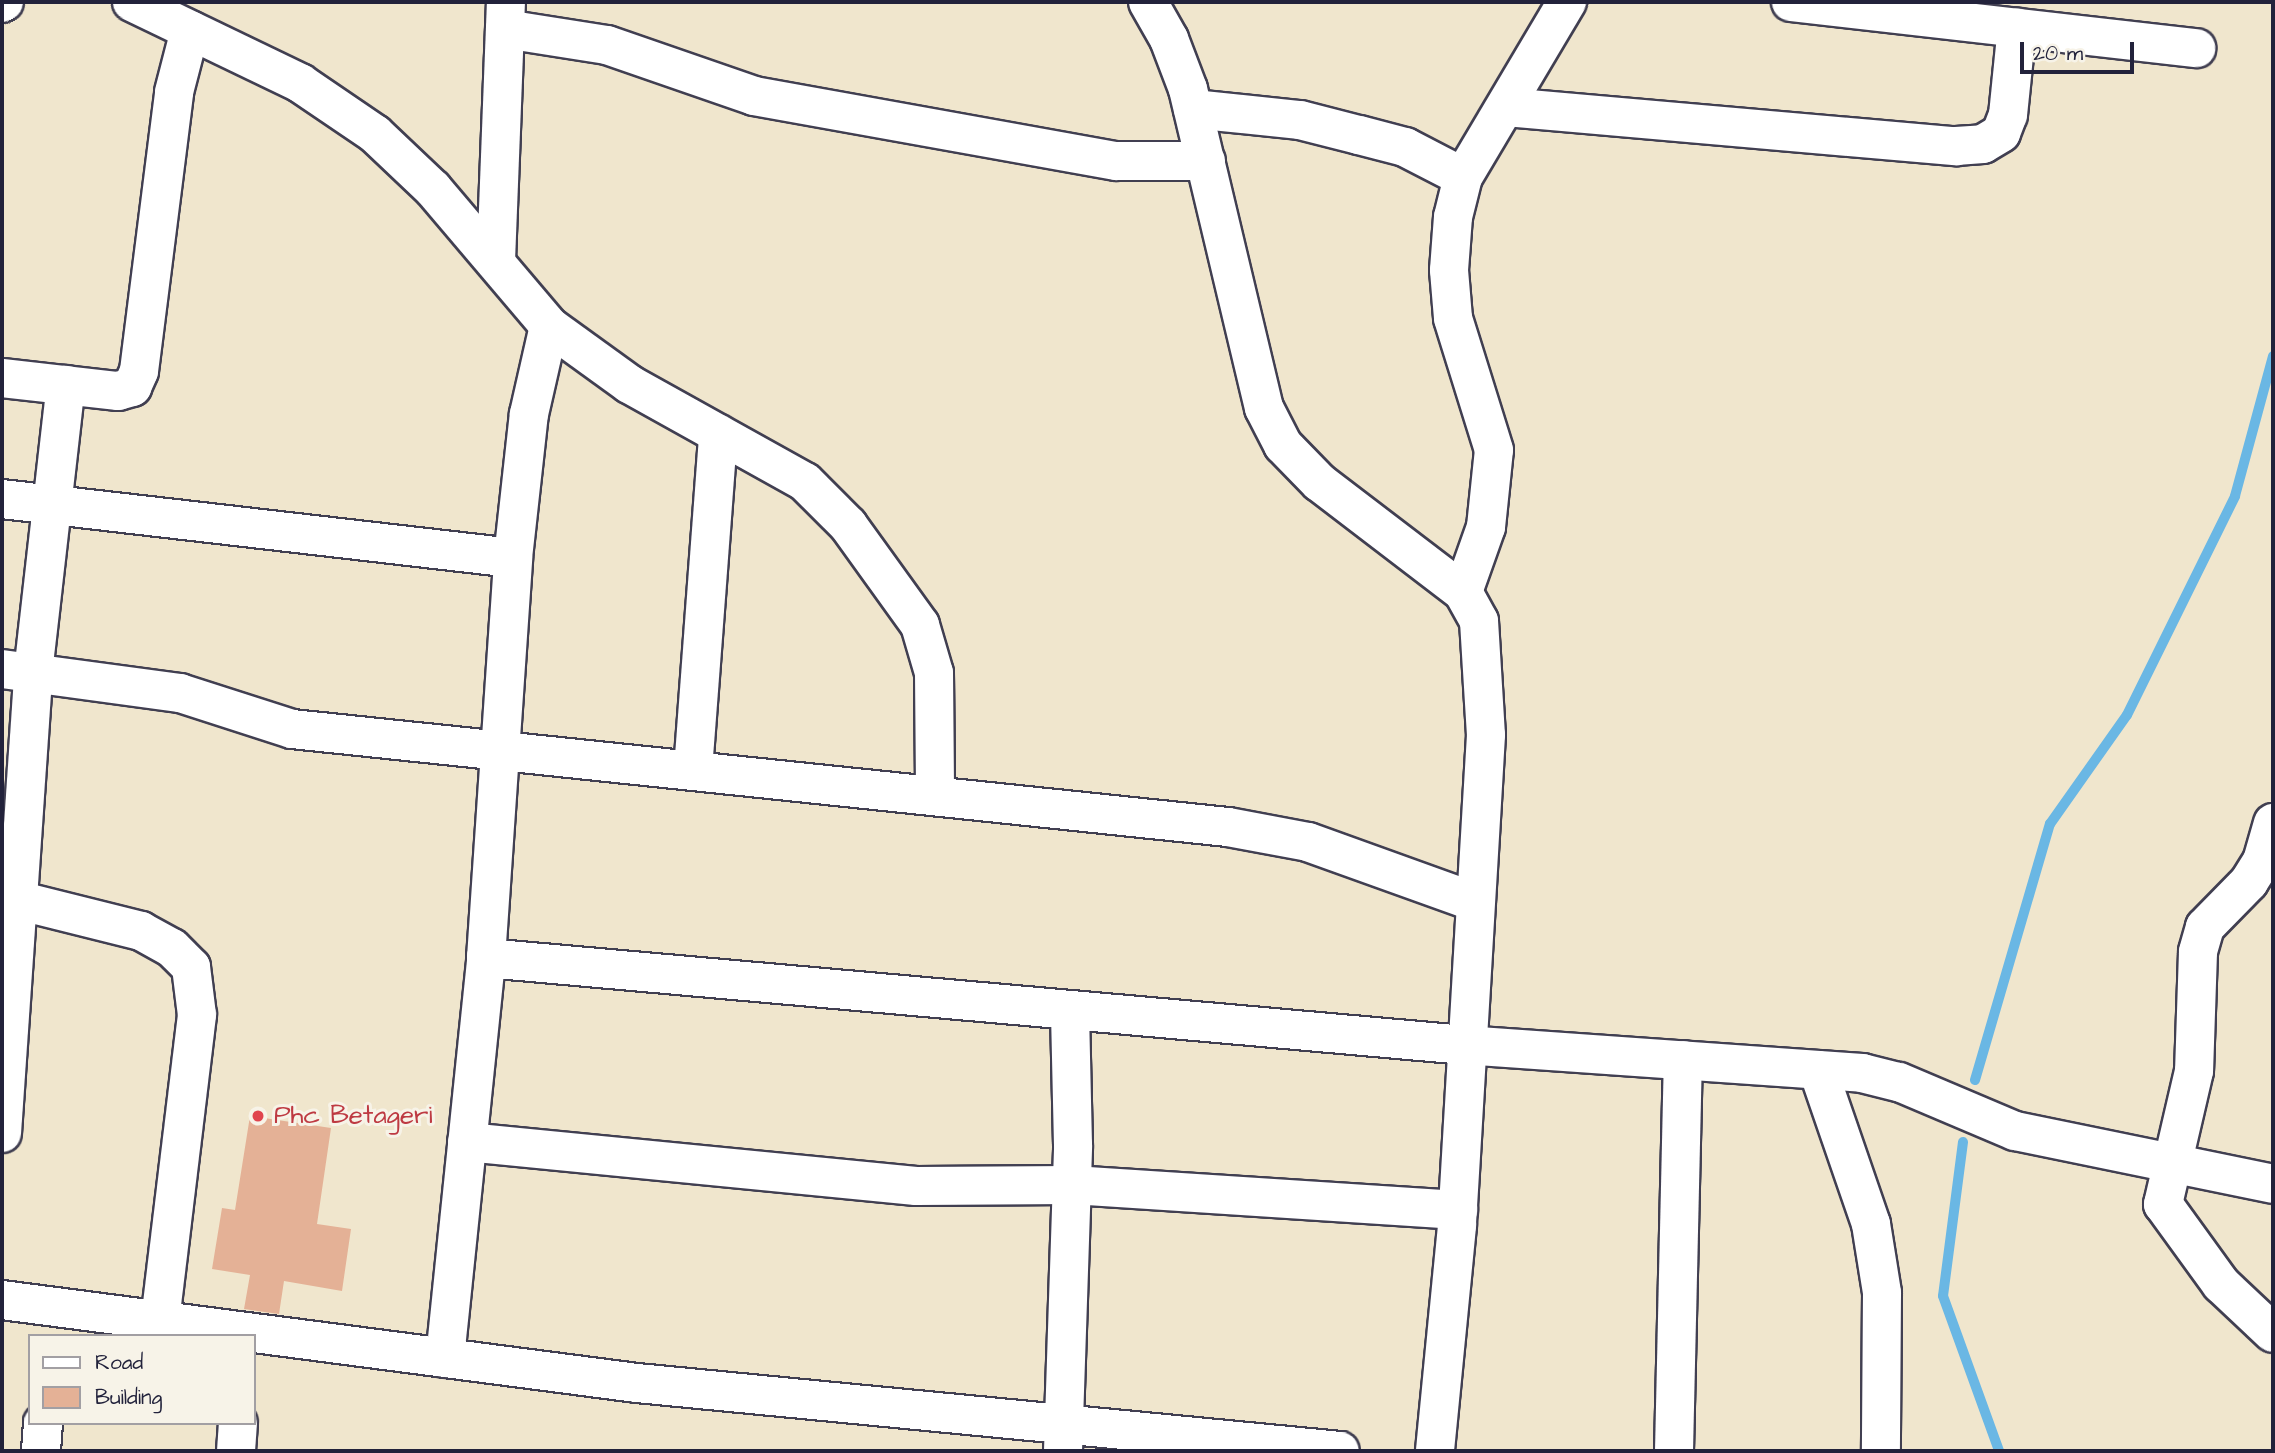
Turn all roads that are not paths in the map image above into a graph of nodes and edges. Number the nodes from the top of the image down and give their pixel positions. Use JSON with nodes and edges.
{"nodes":[{"id":1,"x":131,"y":2,"type":"edge"},
{"id":2,"x":1148,"y":2,"type":"edge"},
{"id":3,"x":1567,"y":2,"type":"edge"},
{"id":4,"x":1791,"y":2,"type":"edge"},
{"id":5,"x":506,"y":16,"type":"edge"},
{"id":6,"x":2017,"y":27,"type":"junction"},
{"id":7,"x":190,"y":30,"type":"junction"},
{"id":8,"x":2196,"y":48,"type":"dead end"},
{"id":9,"x":1506,"y":107,"type":"junction"},
{"id":10,"x":1193,"y":109,"type":"junction"},
{"id":11,"x":1206,"y":161,"type":"junction"},
{"id":12,"x":1462,"y":177,"type":"junction"},
{"id":13,"x":496,"y":261,"type":"junction"},
{"id":14,"x":549,"y":326,"type":"junction"},
{"id":15,"x":2,"y":378,"type":"edge"},
{"id":16,"x":66,"y":385,"type":"junction"},
{"id":17,"x":718,"y":434,"type":"junction"},
{"id":18,"x":2,"y":499,"type":"edge"},
{"id":19,"x":50,"y":504,"type":"junction"},
{"id":20,"x":513,"y":558,"type":"junction"},
{"id":21,"x":1463,"y":592,"type":"junction"},
{"id":22,"x":17,"y":671,"type":"edge"},
{"id":23,"x":497,"y":750,"type":"junction"},
{"id":24,"x":693,"y":770,"type":"junction"},
{"id":25,"x":935,"y":795,"type":"junction"},
{"id":26,"x":2273,"y":823,"type":"edge"},
{"id":27,"x":17,"y":900,"type":"junction"},
{"id":28,"x":1475,"y":902,"type":"junction"},
{"id":29,"x":8,"y":944,"type":"edge"},
{"id":30,"x":486,"y":958,"type":"junction"},
{"id":31,"x":1070,"y":1011,"type":"junction"},
{"id":32,"x":1464,"y":1045,"type":"junction"},
{"id":33,"x":1683,"y":1060,"type":"junction"},
{"id":34,"x":1818,"y":1070,"type":"junction"},
{"id":35,"x":2,"y":1133,"type":"edge"},
{"id":36,"x":467,"y":1142,"type":"junction"},
{"id":37,"x":2169,"y":1165,"type":"junction"},
{"id":38,"x":2273,"y":1184,"type":"edge"},
{"id":39,"x":1072,"y":1185,"type":"junction"},
{"id":40,"x":1458,"y":1210,"type":"junction"},
{"id":41,"x":2,"y":1300,"type":"edge"},
{"id":42,"x":51,"y":1321,"type":"edge"},
{"id":43,"x":160,"y":1321,"type":"junction"},
{"id":44,"x":2273,"y":1333,"type":"edge"},
{"id":45,"x":246,"y":1334,"type":"edge"},
{"id":46,"x":256,"y":1335,"type":"edge"},
{"id":47,"x":445,"y":1358,"type":"junction"},
{"id":48,"x":43,"y":1425,"type":"edge"},
{"id":49,"x":238,"y":1425,"type":"edge"},
{"id":50,"x":1064,"y":1438,"type":"edge"},
{"id":51,"x":1257,"y":1447,"type":"edge"},
{"id":52,"x":41,"y":1451,"type":"edge"},
{"id":53,"x":236,"y":1451,"type":"edge"},
{"id":54,"x":1340,"y":1451,"type":"edge"},
{"id":55,"x":1435,"y":1451,"type":"edge"},
{"id":56,"x":1675,"y":1451,"type":"edge"},
{"id":57,"x":1881,"y":1451,"type":"edge"}],
"edges":[{"from":1,"to":7,"type":"street"},
{"from":2,"to":10,"type":"street"},
{"from":3,"to":9,"type":"street"},
{"from":4,"to":6,"type":"street"},
{"from":5,"to":11,"type":"street"},
{"from":5,"to":13,"type":"street"},
{"from":6,"to":8,"type":"street"},
{"from":6,"to":9,"type":"street"},
{"from":7,"to":13,"type":"street"},
{"from":7,"to":16,"type":"street"},
{"from":9,"to":12,"type":"street"},
{"from":10,"to":11,"type":"street"},
{"from":10,"to":12,"type":"street"},
{"from":11,"to":21,"type":"street"},
{"from":12,"to":21,"type":"street"},
{"from":13,"to":14,"type":"street"},
{"from":14,"to":17,"type":"street"},
{"from":14,"to":20,"type":"street"},
{"from":15,"to":16,"type":"street"},
{"from":16,"to":19,"type":"street"},
{"from":17,"to":24,"type":"street"},
{"from":17,"to":25,"type":"street"},
{"from":18,"to":19,"type":"street"},
{"from":19,"to":20,"type":"street"},
{"from":19,"to":22,"type":"street"},
{"from":20,"to":23,"type":"street"},
{"from":21,"to":28,"type":"street"},
{"from":22,"to":23,"type":"street"},
{"from":22,"to":27,"type":"street"},
{"from":23,"to":24,"type":"street"},
{"from":23,"to":30,"type":"street"},
{"from":24,"to":25,"type":"street"},
{"from":25,"to":28,"type":"street"},
{"from":26,"to":37,"type":"street"},
{"from":27,"to":29,"type":"street"},
{"from":27,"to":43,"type":"street"},
{"from":28,"to":32,"type":"street"},
{"from":29,"to":35,"type":"street"},
{"from":30,"to":31,"type":"street"},
{"from":30,"to":36,"type":"street"},
{"from":31,"to":32,"type":"street"},
{"from":31,"to":39,"type":"street"},
{"from":32,"to":33,"type":"street"},
{"from":32,"to":40,"type":"street"},
{"from":33,"to":34,"type":"street"},
{"from":33,"to":56,"type":"street"},
{"from":34,"to":37,"type":"street"},
{"from":34,"to":57,"type":"street"},
{"from":36,"to":39,"type":"street"},
{"from":36,"to":47,"type":"street"},
{"from":37,"to":38,"type":"street"},
{"from":37,"to":44,"type":"street"},
{"from":39,"to":40,"type":"street"},
{"from":39,"to":50,"type":"street"},
{"from":40,"to":55,"type":"street"},
{"from":41,"to":42,"type":"street"},
{"from":42,"to":43,"type":"street"},
{"from":43,"to":45,"type":"street"},
{"from":46,"to":47,"type":"street"},
{"from":47,"to":50,"type":"street"},
{"from":48,"to":52,"type":"street"},
{"from":49,"to":53,"type":"street"},
{"from":50,"to":51,"type":"street"},
{"from":51,"to":54,"type":"street"}]}
